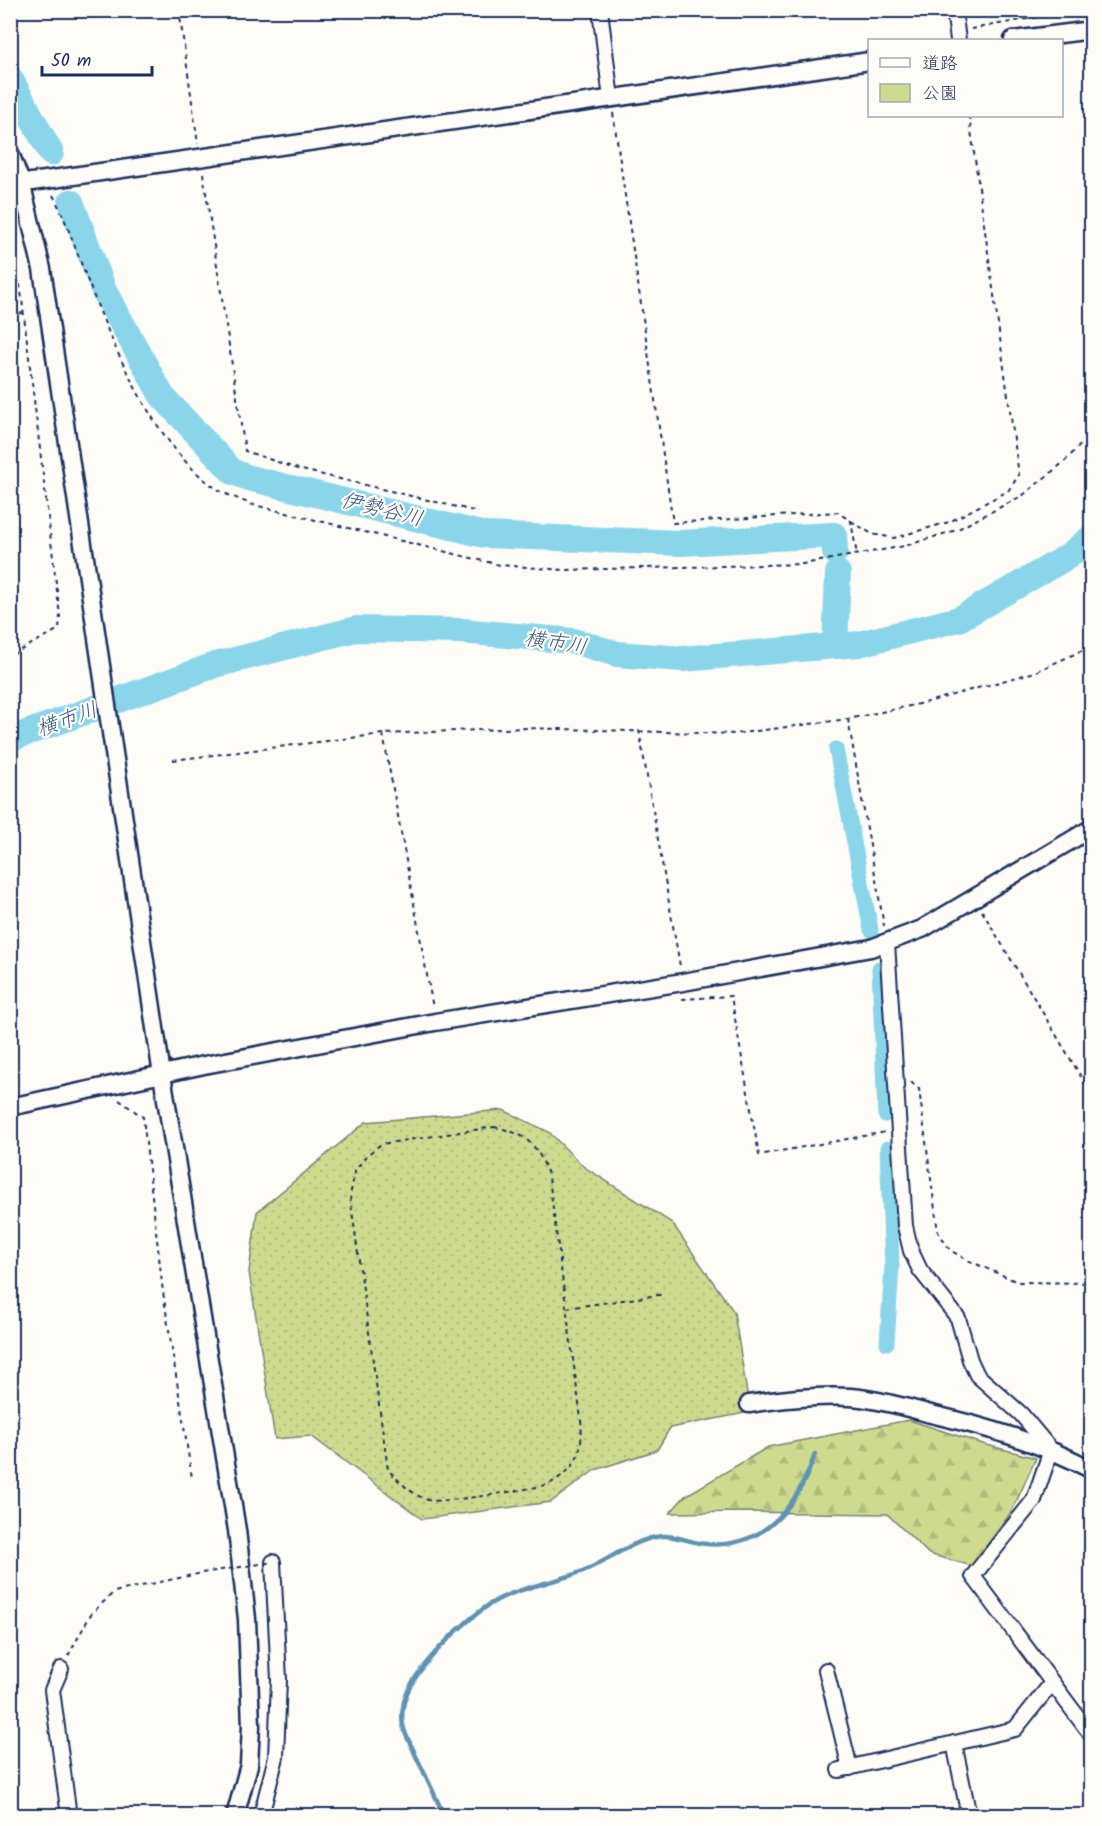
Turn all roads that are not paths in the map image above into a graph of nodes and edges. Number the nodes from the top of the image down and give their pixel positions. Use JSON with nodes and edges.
{"nodes":[{"id":1,"x":600,"y":10,"type":"edge"},
{"id":2,"x":954,"y":10,"type":"edge"},
{"id":3,"x":1092,"y":30,"type":"edge"},
{"id":4,"x":957,"y":36,"type":"edge"},
{"id":5,"x":1021,"y":39,"type":"edge"},
{"id":6,"x":868,"y":61,"type":"edge"},
{"id":7,"x":610,"y":99,"type":"junction"},
{"id":8,"x":10,"y":153,"type":"edge"},
{"id":9,"x":16,"y":184,"type":"edge"},
{"id":10,"x":1092,"y":828,"type":"edge"},
{"id":11,"x":888,"y":943,"type":"junction"},
{"id":12,"x":162,"y":1076,"type":"junction"},
{"id":13,"x":10,"y":1107,"type":"edge"},
{"id":14,"x":749,"y":1404,"type":"dead end"},
{"id":15,"x":1051,"y":1450,"type":"junction"},
{"id":16,"x":1092,"y":1470,"type":"edge"},
{"id":17,"x":273,"y":1562,"type":"road end"},
{"id":18,"x":61,"y":1669,"type":"road end"},
{"id":19,"x":826,"y":1670,"type":"dead end"},
{"id":20,"x":1052,"y":1683,"type":"junction"},
{"id":21,"x":1092,"y":1736,"type":"edge"},
{"id":22,"x":954,"y":1743,"type":"junction"},
{"id":23,"x":69,"y":1815,"type":"edge"},
{"id":24,"x":235,"y":1815,"type":"edge"},
{"id":25,"x":261,"y":1815,"type":"edge"},
{"id":26,"x":969,"y":1815,"type":"edge"}],
"edges":[{"from":1,"to":7,"type":"street"},
{"from":2,"to":4,"type":"street"},
{"from":3,"to":5,"type":"street"},
{"from":6,"to":7,"type":"street"},
{"from":7,"to":9,"type":"street"},
{"from":8,"to":9,"type":"street"},
{"from":9,"to":12,"type":"street"},
{"from":10,"to":11,"type":"street"},
{"from":11,"to":12,"type":"street"},
{"from":11,"to":15,"type":"street"},
{"from":12,"to":13,"type":"street"},
{"from":12,"to":24,"type":"street"},
{"from":14,"to":15,"type":"street"},
{"from":15,"to":16,"type":"street"},
{"from":15,"to":20,"type":"street"},
{"from":17,"to":25,"type":"street"},
{"from":18,"to":23,"type":"street"},
{"from":19,"to":22,"type":"street"},
{"from":20,"to":21,"type":"street"},
{"from":20,"to":22,"type":"street"},
{"from":22,"to":26,"type":"street"}]}
